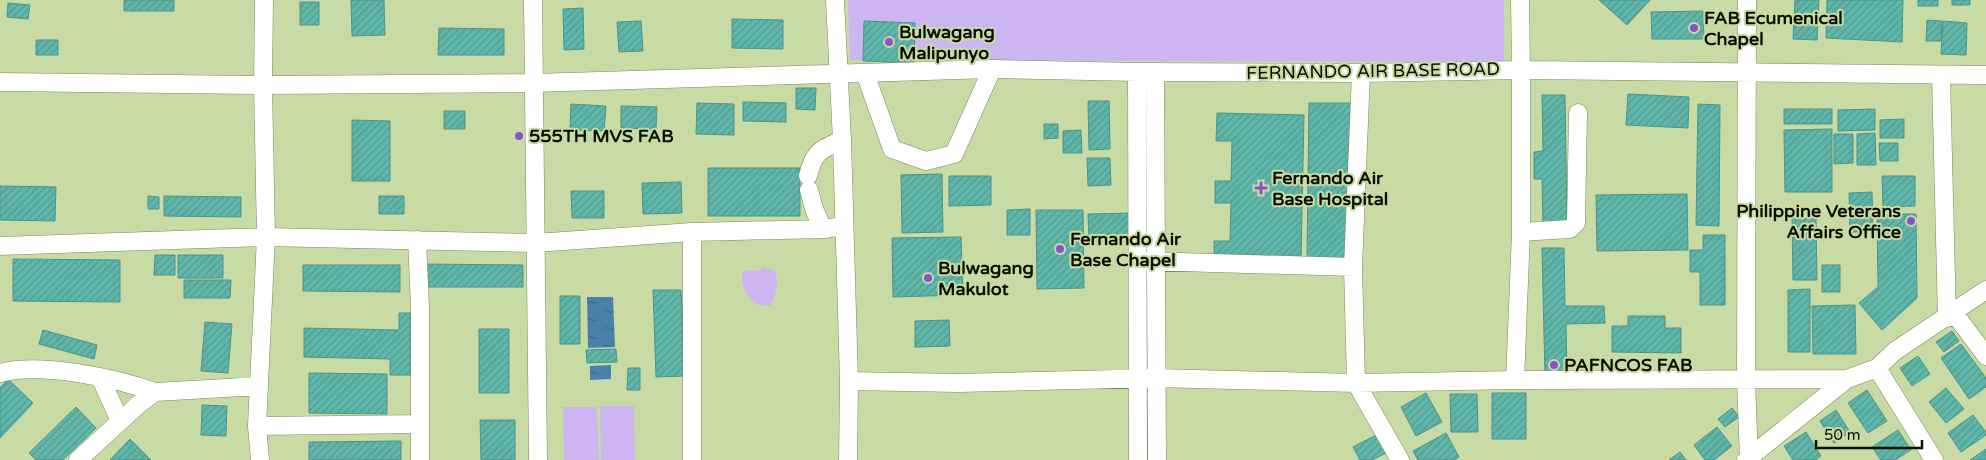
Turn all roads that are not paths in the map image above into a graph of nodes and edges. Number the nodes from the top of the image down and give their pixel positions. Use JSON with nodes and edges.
{"nodes":[{"id":1,"x":264,"y":0,"type":"edge"},
{"id":2,"x":532,"y":0,"type":"edge"},
{"id":3,"x":834,"y":0,"type":"edge"},
{"id":4,"x":1520,"y":0,"type":"edge"},
{"id":5,"x":1747,"y":0,"type":"edge"},
{"id":6,"x":992,"y":69,"type":"junction"},
{"id":7,"x":1521,"y":70,"type":"junction"},
{"id":8,"x":1137,"y":72,"type":"junction"},
{"id":9,"x":1155,"y":72,"type":"junction"},
{"id":10,"x":838,"y":73,"type":"junction"},
{"id":11,"x":1361,"y":73,"type":"junction"},
{"id":12,"x":1748,"y":73,"type":"junction"},
{"id":13,"x":865,"y":74,"type":"junction"},
{"id":14,"x":1986,"y":75,"type":"edge"},
{"id":15,"x":1941,"y":76,"type":"junction"},
{"id":16,"x":0,"y":82,"type":"edge"},
{"id":17,"x":533,"y":83,"type":"junction"},
{"id":18,"x":263,"y":85,"type":"junction"},
{"id":19,"x":1578,"y":114,"type":"dead end"},
{"id":20,"x":1137,"y":131,"type":"junction"},
{"id":21,"x":1155,"y":131,"type":"junction"},
{"id":22,"x":842,"y":140,"type":"junction"},
{"id":23,"x":844,"y":226,"type":"junction"},
{"id":24,"x":823,"y":229,"type":"junction"},
{"id":25,"x":692,"y":232,"type":"junction"},
{"id":26,"x":1521,"y":232,"type":"junction"},
{"id":27,"x":266,"y":237,"type":"junction"},
{"id":28,"x":417,"y":240,"type":"junction"},
{"id":29,"x":535,"y":243,"type":"junction"},
{"id":30,"x":0,"y":246,"type":"edge"},
{"id":31,"x":1137,"y":261,"type":"junction"},
{"id":32,"x":1156,"y":261,"type":"junction"},
{"id":33,"x":1352,"y":267,"type":"junction"},
{"id":34,"x":1986,"y":290,"type":"edge"},
{"id":35,"x":1951,"y":315,"type":"junction"},
{"id":36,"x":1986,"y":356,"type":"edge"},
{"id":37,"x":1877,"y":368,"type":"junction"},
{"id":38,"x":0,"y":373,"type":"edge"},
{"id":39,"x":100,"y":377,"type":"junction"},
{"id":40,"x":1156,"y":378,"type":"junction"},
{"id":41,"x":1138,"y":379,"type":"junction"},
{"id":42,"x":1847,"y":379,"type":"junction"},
{"id":43,"x":1515,"y":380,"type":"junction"},
{"id":44,"x":1746,"y":380,"type":"junction"},
{"id":45,"x":849,"y":381,"type":"junction"},
{"id":46,"x":1356,"y":383,"type":"junction"},
{"id":47,"x":258,"y":386,"type":"junction"},
{"id":48,"x":155,"y":392,"type":"junction"},
{"id":49,"x":120,"y":422,"type":"junction"},
{"id":50,"x":420,"y":424,"type":"junction"},
{"id":51,"x":257,"y":426,"type":"junction"},
{"id":52,"x":1748,"y":459,"type":"edge"},
{"id":53,"x":78,"y":460,"type":"edge"},
{"id":54,"x":260,"y":460,"type":"edge"},
{"id":55,"x":420,"y":460,"type":"edge"},
{"id":56,"x":538,"y":460,"type":"edge"},
{"id":57,"x":692,"y":460,"type":"edge"},
{"id":58,"x":848,"y":460,"type":"edge"},
{"id":59,"x":1138,"y":460,"type":"edge"},
{"id":60,"x":1157,"y":460,"type":"edge"},
{"id":61,"x":1400,"y":460,"type":"edge"},
{"id":62,"x":1934,"y":460,"type":"edge"}],
"edges":[{"from":1,"to":18,"type":"street"},
{"from":2,"to":17,"type":"street"},
{"from":3,"to":10,"type":"street"},
{"from":4,"to":7,"type":"street","name":"FERNANDO AIR BASE ROAD"},
{"from":5,"to":12,"type":"street"},
{"from":6,"to":8,"type":"street","name":"FERNANDO AIR BASE ROAD"},
{"from":6,"to":13,"type":"street","name":"FERNANDO AIR BASE ROAD"},
{"from":6,"to":13,"type":"street"},
{"from":7,"to":11,"type":"street","name":"FERNANDO AIR BASE ROAD"},
{"from":7,"to":12,"type":"street"},
{"from":7,"to":26,"type":"street"},
{"from":8,"to":9,"type":"street","name":"FERNANDO AIR BASE ROAD"},
{"from":8,"to":20,"type":"street"},
{"from":9,"to":11,"type":"street","name":"FERNANDO AIR BASE ROAD"},
{"from":9,"to":21,"type":"street"},
{"from":10,"to":13,"type":"street","name":"FERNANDO AIR BASE ROAD"},
{"from":10,"to":17,"type":"street","name":"FERNANDO AIR BASE ROAD"},
{"from":10,"to":22,"type":"street"},
{"from":11,"to":33,"type":"street"},
{"from":12,"to":15,"type":"street"},
{"from":12,"to":44,"type":"street"},
{"from":14,"to":15,"type":"street"},
{"from":15,"to":35,"type":"street"},
{"from":16,"to":18,"type":"street","name":"FERNANDO AIR BASE ROAD"},
{"from":17,"to":18,"type":"street","name":"FERNANDO AIR BASE ROAD"},
{"from":17,"to":29,"type":"street"},
{"from":18,"to":27,"type":"street"},
{"from":19,"to":26,"type":"street"},
{"from":20,"to":21,"type":"street"},
{"from":20,"to":31,"type":"street"},
{"from":21,"to":32,"type":"street"},
{"from":22,"to":23,"type":"street"},
{"from":22,"to":24,"type":"street"},
{"from":23,"to":24,"type":"street"},
{"from":23,"to":45,"type":"street"},
{"from":24,"to":25,"type":"street"},
{"from":25,"to":29,"type":"street"},
{"from":25,"to":57,"type":"street"},
{"from":26,"to":43,"type":"street"},
{"from":27,"to":28,"type":"street"},
{"from":27,"to":30,"type":"street"},
{"from":27,"to":47,"type":"street"},
{"from":28,"to":29,"type":"street"},
{"from":28,"to":50,"type":"street"},
{"from":29,"to":56,"type":"street"},
{"from":31,"to":32,"type":"street"},
{"from":31,"to":41,"type":"street"},
{"from":32,"to":33,"type":"street"},
{"from":32,"to":40,"type":"street"},
{"from":33,"to":46,"type":"street"},
{"from":34,"to":35,"type":"street"},
{"from":35,"to":36,"type":"street"},
{"from":35,"to":37,"type":"street"},
{"from":37,"to":42,"type":"street"},
{"from":37,"to":62,"type":"street"},
{"from":38,"to":39,"type":"street"},
{"from":39,"to":48,"type":"street"},
{"from":39,"to":49,"type":"street"},
{"from":40,"to":41,"type":"street"},
{"from":40,"to":46,"type":"street"},
{"from":40,"to":60,"type":"street"},
{"from":41,"to":45,"type":"street"},
{"from":41,"to":59,"type":"street"},
{"from":42,"to":44,"type":"street"},
{"from":42,"to":52,"type":"street"},
{"from":43,"to":44,"type":"street"},
{"from":43,"to":46,"type":"street"},
{"from":44,"to":52,"type":"street"},
{"from":45,"to":58,"type":"street"},
{"from":46,"to":61,"type":"street"},
{"from":47,"to":48,"type":"street"},
{"from":47,"to":51,"type":"street"},
{"from":48,"to":49,"type":"street"},
{"from":49,"to":53,"type":"street"},
{"from":50,"to":51,"type":"street"},
{"from":50,"to":55,"type":"street"},
{"from":51,"to":54,"type":"street"}]}
